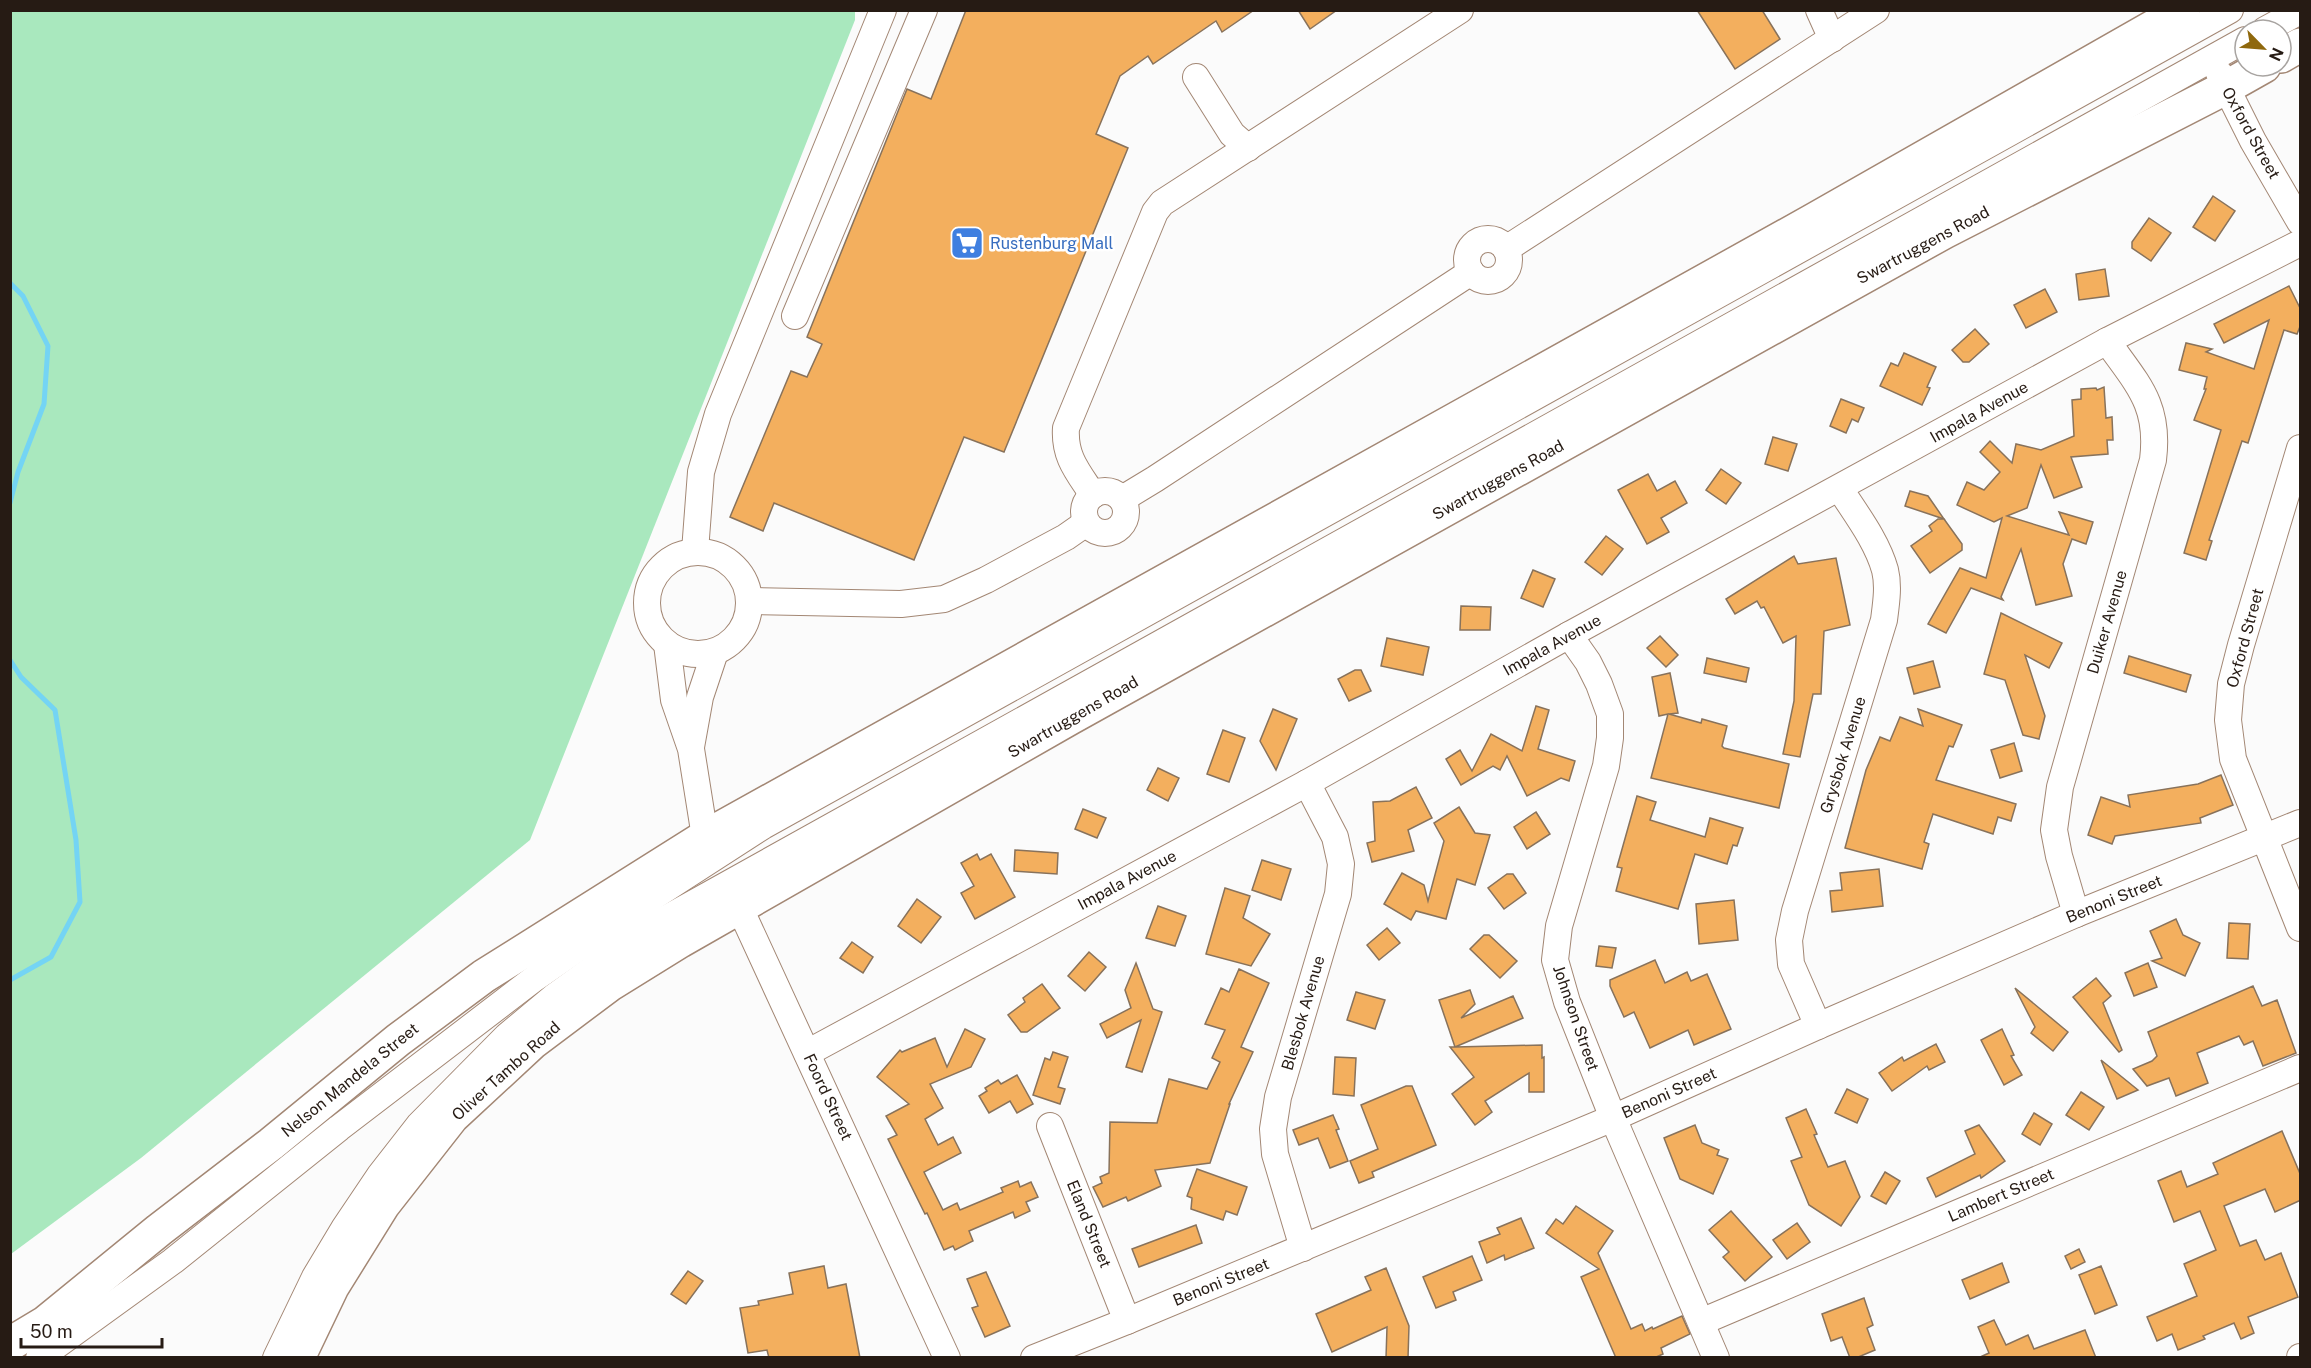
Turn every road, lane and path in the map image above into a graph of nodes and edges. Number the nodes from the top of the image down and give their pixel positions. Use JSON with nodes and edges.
{"nodes":[{"id":1,"x":883,"y":10,"type":"edge"},
{"id":2,"x":924,"y":10,"type":"edge"},
{"id":3,"x":1460,"y":10,"type":"edge"},
{"id":4,"x":1819,"y":10,"type":"edge"},
{"id":5,"x":1876,"y":10,"type":"edge"},
{"id":6,"x":2230,"y":10,"type":"edge"},
{"id":7,"x":2190,"y":16,"type":"edge"},
{"id":8,"x":1853,"y":18,"type":"edge"},
{"id":9,"x":1832,"y":39,"type":"junction"},
{"id":10,"x":2233,"y":47,"type":"edge"},
{"id":11,"x":2212,"y":58,"type":"junction"},
{"id":12,"x":1196,"y":77,"type":"dead end"},
{"id":13,"x":2243,"y":78,"type":"edge"},
{"id":14,"x":2225,"y":88,"type":"junction"},
{"id":15,"x":1248,"y":148,"type":"junction"},
{"id":16,"x":2301,"y":222,"type":"edge"},
{"id":17,"x":2301,"y":243,"type":"edge"},
{"id":18,"x":795,"y":316,"type":"dead end"},
{"id":19,"x":2107,"y":341,"type":"junction"},
{"id":20,"x":2301,"y":448,"type":"edge"},
{"id":21,"x":1840,"y":489,"type":"junction"},
{"id":22,"x":1093,"y":495,"type":"junction"},
{"id":23,"x":1122,"y":499,"type":"junction"},
{"id":24,"x":1086,"y":523,"type":"junction"},
{"id":25,"x":695,"y":551,"type":"junction"},
{"id":26,"x":749,"y":601,"type":"junction"},
{"id":27,"x":1569,"y":635,"type":"junction"},
{"id":28,"x":667,"y":644,"type":"junction"},
{"id":29,"x":715,"y":652,"type":"junction"},
{"id":30,"x":691,"y":749,"type":"junction"},
{"id":31,"x":1306,"y":783,"type":"junction"},
{"id":32,"x":2301,"y":823,"type":"edge"},
{"id":33,"x":2263,"y":839,"type":"junction"},
{"id":34,"x":710,"y":847,"type":"junction"},
{"id":35,"x":734,"y":897,"type":"junction"},
{"id":36,"x":2076,"y":914,"type":"junction"},
{"id":37,"x":2301,"y":928,"type":"edge"},
{"id":38,"x":1818,"y":1026,"type":"junction"},
{"id":39,"x":807,"y":1053,"type":"junction"},
{"id":40,"x":2301,"y":1068,"type":"edge"},
{"id":41,"x":1613,"y":1118,"type":"junction"},
{"id":42,"x":1050,"y":1126,"type":"dead end"},
{"id":43,"x":1303,"y":1248,"type":"junction"},
{"id":44,"x":1127,"y":1321,"type":"junction"},
{"id":45,"x":1701,"y":1322,"type":"junction"},
{"id":46,"x":10,"y":1344,"type":"edge"},
{"id":47,"x":44,"y":1344,"type":"edge"},
{"id":48,"x":276,"y":1358,"type":"edge"},
{"id":49,"x":298,"y":1358,"type":"edge"},
{"id":50,"x":947,"y":1358,"type":"edge"},
{"id":51,"x":1034,"y":1358,"type":"edge"},
{"id":52,"x":1716,"y":1358,"type":"edge"}],
"edges":[{"from":1,"to":25,"type":"street"},
{"from":2,"to":18,"type":"street"},
{"from":3,"to":15,"type":"street"},
{"from":4,"to":9,"type":"street"},
{"from":5,"to":8,"type":"street"},
{"from":6,"to":7,"type":"street"},
{"from":7,"to":11,"type":"street","name":"Oxford Street"},
{"from":7,"to":34,"type":"main road"},
{"from":8,"to":9,"type":"street"},
{"from":9,"to":23,"type":"street"},
{"from":10,"to":11,"type":"street"},
{"from":11,"to":14,"type":"street","name":"Oxford Street"},
{"from":11,"to":35,"type":"street"},
{"from":12,"to":15,"type":"street"},
{"from":13,"to":14,"type":"main road","name":"Swartruggens Road"},
{"from":14,"to":16,"type":"street","name":"Oxford Street"},
{"from":14,"to":35,"type":"main road","name":"Swartruggens Road"},
{"from":15,"to":22,"type":"street"},
{"from":17,"to":19,"type":"street","name":"Impala Avenue"},
{"from":19,"to":21,"type":"street","name":"Impala Avenue"},
{"from":19,"to":36,"type":"street","name":"Duiker Avenue"},
{"from":20,"to":33,"type":"street","name":"Oxford Street"},
{"from":21,"to":27,"type":"street","name":"Impala Avenue"},
{"from":21,"to":38,"type":"street","name":"Grysbok Avenue"},
{"from":22,"to":23,"type":"street"},
{"from":22,"to":24,"type":"street"},
{"from":23,"to":24,"type":"street"},
{"from":24,"to":26,"type":"street"},
{"from":25,"to":26,"type":"street"},
{"from":25,"to":28,"type":"street"},
{"from":26,"to":29,"type":"street"},
{"from":27,"to":31,"type":"street","name":"Impala Avenue"},
{"from":27,"to":41,"type":"street","name":"Johnson Street"},
{"from":28,"to":29,"type":"street"},
{"from":28,"to":30,"type":"street"},
{"from":29,"to":30,"type":"street"},
{"from":30,"to":34,"type":"street","name":"Foord Street"},
{"from":31,"to":39,"type":"street","name":"Impala Avenue"},
{"from":31,"to":43,"type":"street","name":"Blesbok Avenue"},
{"from":32,"to":33,"type":"street","name":"Benoni Street"},
{"from":33,"to":36,"type":"street","name":"Benoni Street"},
{"from":33,"to":37,"type":"street","name":"Oxford Street"},
{"from":34,"to":35,"type":"street","name":"Foord Street"},
{"from":34,"to":47,"type":"main road","name":"Nelson Mandela Street"},
{"from":35,"to":39,"type":"street","name":"Foord Street"},
{"from":35,"to":48,"type":"street"},
{"from":35,"to":49,"type":"main road","name":"Oliver Tambo Road"},
{"from":36,"to":38,"type":"street","name":"Benoni Street"},
{"from":38,"to":41,"type":"street","name":"Benoni Street"},
{"from":39,"to":50,"type":"street","name":"Foord Street"},
{"from":40,"to":45,"type":"street","name":"Lambert Street"},
{"from":41,"to":43,"type":"street","name":"Benoni Street"},
{"from":41,"to":45,"type":"street","name":"Johnson Street"},
{"from":42,"to":44,"type":"street","name":"Eland Street"},
{"from":43,"to":44,"type":"street","name":"Benoni Street"},
{"from":44,"to":51,"type":"street","name":"Benoni Street"},
{"from":45,"to":52,"type":"street","name":"Johnson Street"},
{"from":46,"to":47,"type":"main road","name":"Nelson Mandela Street"}]}
